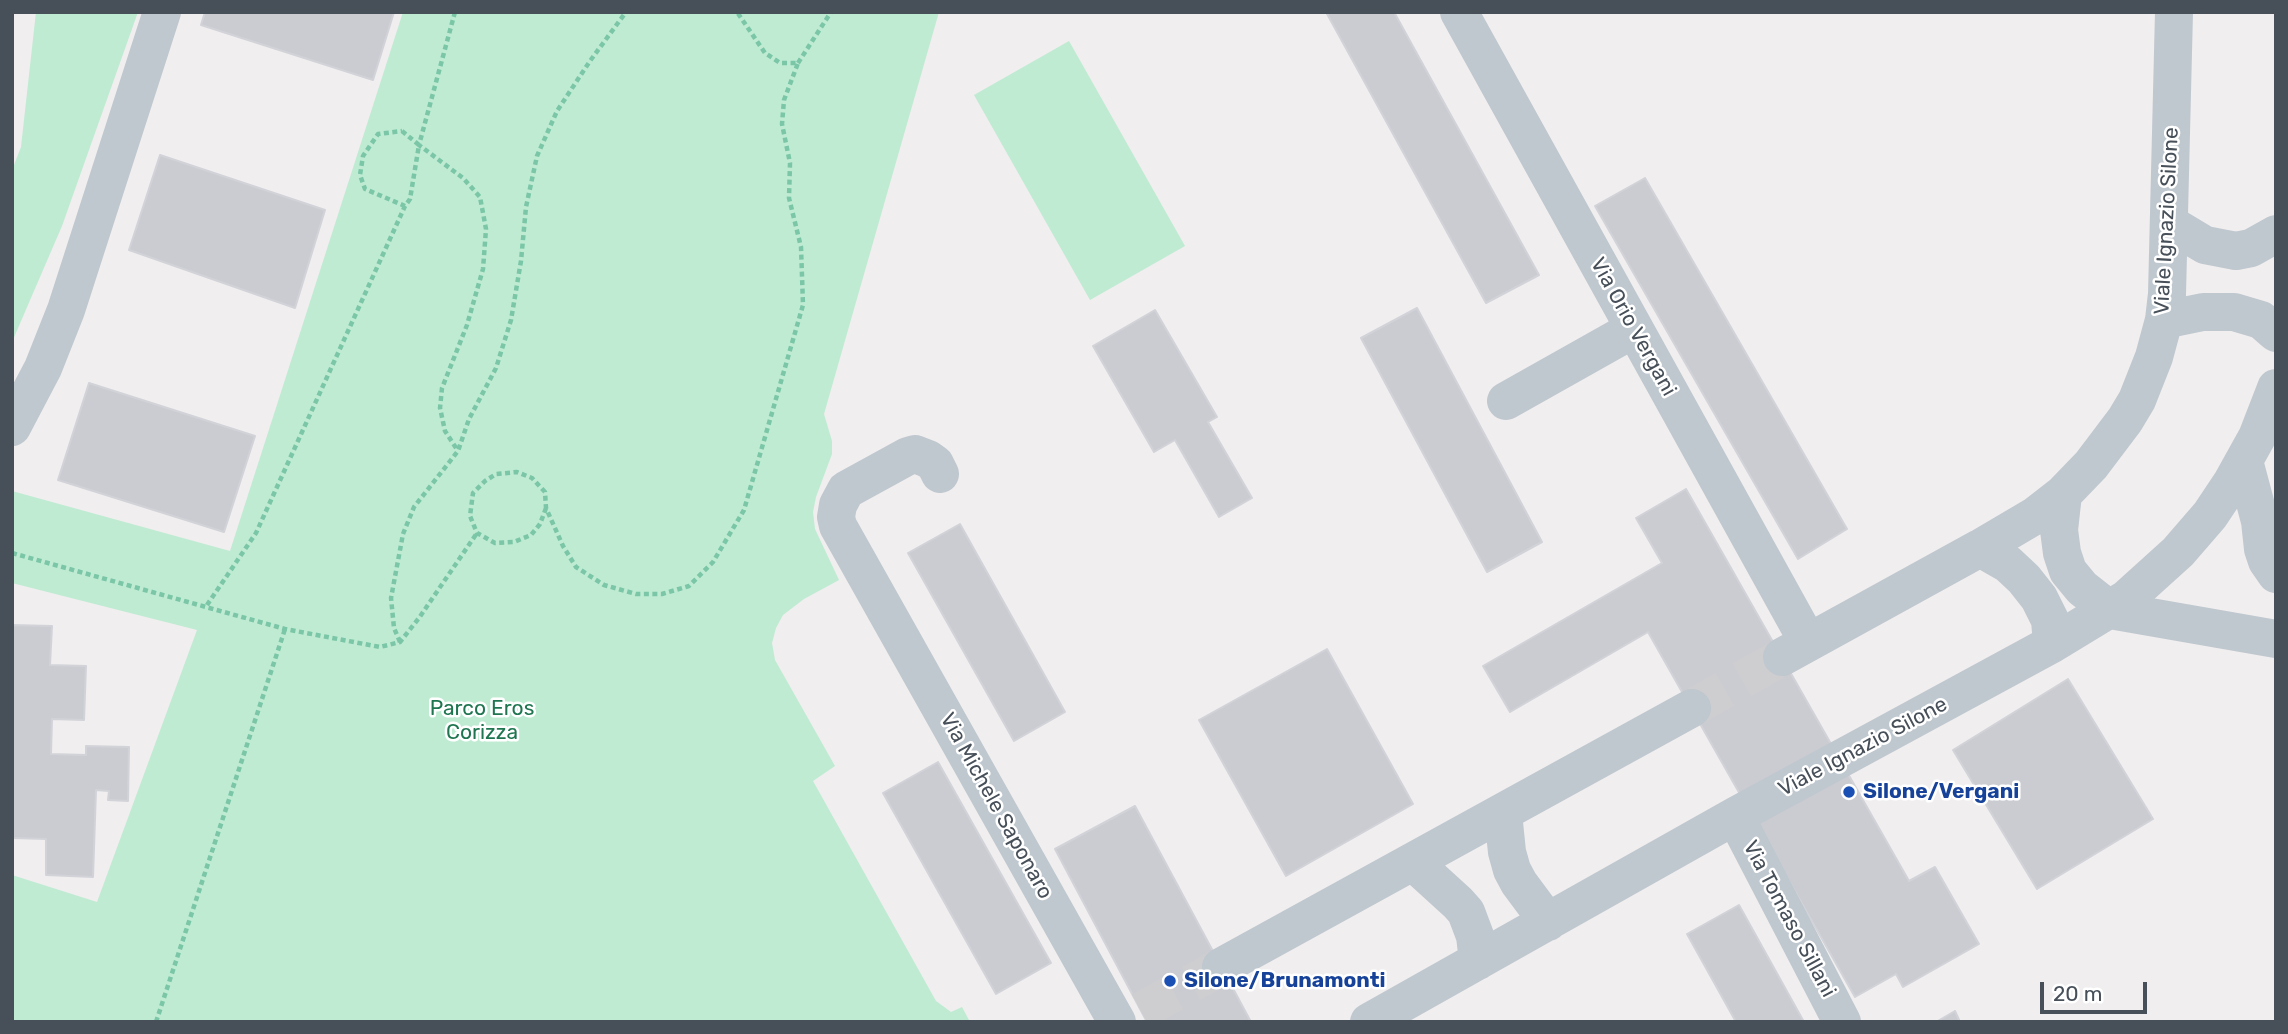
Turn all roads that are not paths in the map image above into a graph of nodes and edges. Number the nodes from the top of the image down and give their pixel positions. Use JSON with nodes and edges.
{"nodes":[{"id":1,"x":162,"y":12,"type":"edge"},
{"id":2,"x":1459,"y":12,"type":"edge"},
{"id":3,"x":2175,"y":12,"type":"edge"},
{"id":4,"x":2170,"y":224,"type":"junction"},
{"id":5,"x":2276,"y":234,"type":"edge"},
{"id":6,"x":2164,"y":320,"type":"junction"},
{"id":7,"x":1634,"y":329,"type":"junction"},
{"id":8,"x":2276,"y":333,"type":"edge"},
{"id":9,"x":2276,"y":388,"type":"edge"},
{"id":10,"x":1506,"y":401,"type":"dead end"},
{"id":11,"x":12,"y":427,"type":"edge"},
{"id":12,"x":2259,"y":451,"type":"edge"},
{"id":13,"x":940,"y":474,"type":"dead end"},
{"id":14,"x":2063,"y":494,"type":"junction"},
{"id":15,"x":1980,"y":548,"type":"junction"},
{"id":16,"x":2276,"y":574,"type":"edge"},
{"id":17,"x":2110,"y":610,"type":"junction"},
{"id":18,"x":2276,"y":639,"type":"edge"},
{"id":19,"x":2052,"y":644,"type":"junction"},
{"id":20,"x":1795,"y":650,"type":"joint"},
{"id":21,"x":1692,"y":708,"type":"tunnel mouth"},
{"id":22,"x":1503,"y":813,"type":"junction"},
{"id":23,"x":1735,"y":816,"type":"junction"},
{"id":24,"x":1413,"y":862,"type":"junction"},
{"id":25,"x":1548,"y":922,"type":"junction"},
{"id":26,"x":1478,"y":961,"type":"junction"},
{"id":27,"x":1221,"y":967,"type":"tunnel mouth"},
{"id":28,"x":1127,"y":1018,"type":"edge"},
{"id":29,"x":1369,"y":1022,"type":"edge"},
{"id":30,"x":1842,"y":1022,"type":"edge"}],
"edges":[{"from":1,"to":11,"type":"street"},
{"from":2,"to":7,"type":"street","name":"Via Orio Vergani"},
{"from":3,"to":4,"type":"street","name":"Viale Ignazio Silone"},
{"from":4,"to":5,"type":"street"},
{"from":4,"to":6,"type":"street","name":"Viale Ignazio Silone"},
{"from":6,"to":8,"type":"street"},
{"from":6,"to":14,"type":"street","name":"Viale Ignazio Silone"},
{"from":7,"to":10,"type":"street"},
{"from":7,"to":20,"type":"street","name":"Via Orio Vergani"},
{"from":9,"to":12,"type":"street","name":"Viale Ignazio Silone"},
{"from":12,"to":16,"type":"street"},
{"from":12,"to":17,"type":"street","name":"Viale Ignazio Silone"},
{"from":13,"to":28,"type":"street","name":"Via Michele Saponaro"},
{"from":14,"to":15,"type":"street","name":"Viale Ignazio Silone"},
{"from":14,"to":17,"type":"street"},
{"from":15,"to":19,"type":"street"},
{"from":15,"to":20,"type":"street","name":"Viale Ignazio Silone"},
{"from":17,"to":18,"type":"street"},
{"from":17,"to":19,"type":"street","name":"Viale Ignazio Silone"},
{"from":19,"to":23,"type":"street","name":"Viale Ignazio Silone"},
{"from":21,"to":22,"type":"street"},
{"from":22,"to":24,"type":"street"},
{"from":22,"to":25,"type":"street"},
{"from":23,"to":25,"type":"street","name":"Viale Ignazio Silone"},
{"from":23,"to":30,"type":"street","name":"Via Tomaso Sillani"},
{"from":24,"to":26,"type":"street"},
{"from":24,"to":27,"type":"street"},
{"from":25,"to":26,"type":"street","name":"Viale Ignazio Silone"},
{"from":26,"to":29,"type":"street","name":"Viale Ignazio Silone"}]}
